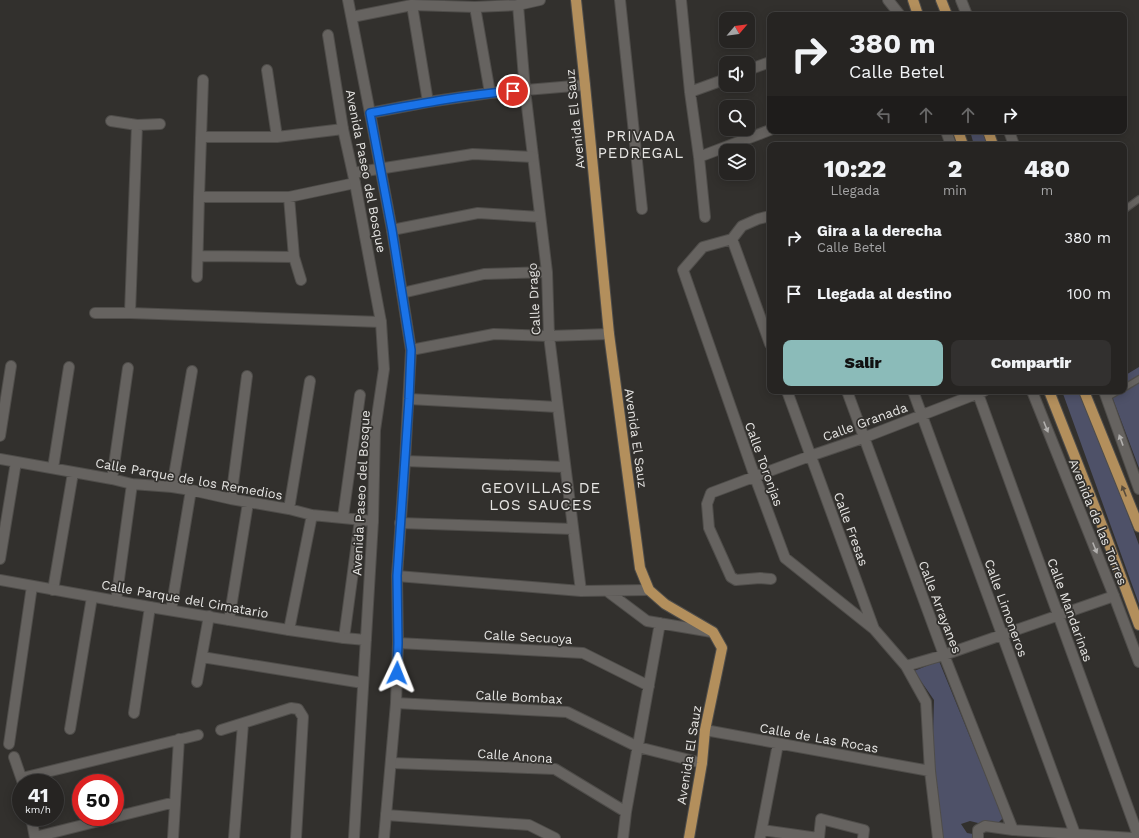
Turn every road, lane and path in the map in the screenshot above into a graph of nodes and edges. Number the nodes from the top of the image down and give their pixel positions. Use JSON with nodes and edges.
{"nodes":[{"id":1,"x":348,"y":0,"type":"edge"},
{"id":2,"x":540,"y":0,"type":"edge"},
{"id":3,"x":576,"y":0,"type":"edge"},
{"id":4,"x":620,"y":0,"type":"edge"},
{"id":5,"x":681,"y":0,"type":"edge"},
{"id":6,"x":888,"y":0,"type":"edge"},
{"id":7,"x":898,"y":0,"type":"edge"},
{"id":8,"x":913,"y":0,"type":"edge"},
{"id":9,"x":941,"y":0,"type":"edge"},
{"id":10,"x":962,"y":0,"type":"edge"},
{"id":11,"x":412,"y":5,"type":"junction"},
{"id":12,"x":518,"y":5,"type":"junction"},
{"id":13,"x":475,"y":6,"type":"junction"},
{"id":14,"x":899,"y":12,"type":"edge"},
{"id":15,"x":901,"y":12,"type":"edge"},
{"id":16,"x":917,"y":12,"type":"edge"},
{"id":17,"x":946,"y":12,"type":"edge"},
{"id":18,"x":966,"y":12,"type":"edge"},
{"id":19,"x":352,"y":16,"type":"junction"},
{"id":20,"x":328,"y":35,"type":"dead end"},
{"id":21,"x":767,"y":63,"type":"edge"},
{"id":22,"x":755,"y":67,"type":"edge"},
{"id":23,"x":267,"y":70,"type":"dead end"},
{"id":24,"x":203,"y":80,"type":"dead end"},
{"id":25,"x":719,"y":82,"type":"edge"},
{"id":26,"x":585,"y":85,"type":"junction"},
{"id":27,"x":525,"y":90,"type":"junction"},
{"id":28,"x":690,"y":92,"type":"junction"},
{"id":29,"x":490,"y":93,"type":"junction"},
{"id":30,"x":428,"y":102,"type":"junction"},
{"id":31,"x":370,"y":113,"type":"junction"},
{"id":32,"x":111,"y":121,"type":"dead end"},
{"id":33,"x":160,"y":124,"type":"dead end"},
{"id":34,"x":137,"y":125,"type":"junction"},
{"id":35,"x":343,"y":129,"type":"junction"},
{"id":36,"x":767,"y":131,"type":"edge"},
{"id":37,"x":201,"y":137,"type":"junction"},
{"id":38,"x":278,"y":138,"type":"junction"},
{"id":39,"x":533,"y":157,"type":"junction"},
{"id":40,"x":699,"y":157,"type":"junction"},
{"id":41,"x":381,"y":169,"type":"junction"},
{"id":42,"x":354,"y":178,"type":"junction"},
{"id":43,"x":199,"y":197,"type":"junction"},
{"id":44,"x":289,"y":197,"type":"junction"},
{"id":45,"x":1139,"y":199,"type":"edge"},
{"id":46,"x":1127,"y":208,"type":"edge"},
{"id":47,"x":642,"y":209,"type":"dead end"},
{"id":48,"x":540,"y":217,"type":"junction"},
{"id":49,"x":705,"y":217,"type":"dead end"},
{"id":50,"x":767,"y":217,"type":"edge"},
{"id":51,"x":392,"y":230,"type":"junction"},
{"id":52,"x":732,"y":239,"type":"junction"},
{"id":53,"x":198,"y":256,"type":"junction"},
{"id":54,"x":294,"y":258,"type":"junction"},
{"id":55,"x":547,"y":272,"type":"junction"},
{"id":56,"x":197,"y":277,"type":"dead end"},
{"id":57,"x":300,"y":280,"type":"dead end"},
{"id":58,"x":402,"y":293,"type":"junction"},
{"id":59,"x":95,"y":313,"type":"dead end"},
{"id":60,"x":130,"y":313,"type":"junction"},
{"id":61,"x":381,"y":322,"type":"junction"},
{"id":62,"x":609,"y":334,"type":"junction"},
{"id":63,"x":549,"y":336,"type":"junction"},
{"id":64,"x":767,"y":336,"type":"edge"},
{"id":65,"x":411,"y":350,"type":"junction"},
{"id":66,"x":11,"y":366,"type":"dead end"},
{"id":67,"x":69,"y":368,"type":"dead end"},
{"id":68,"x":128,"y":368,"type":"dead end"},
{"id":69,"x":192,"y":371,"type":"dead end"},
{"id":70,"x":247,"y":376,"type":"dead end"},
{"id":71,"x":1139,"y":379,"type":"edge"},
{"id":72,"x":310,"y":381,"type":"dead end"},
{"id":73,"x":1127,"y":386,"type":"edge"},
{"id":74,"x":360,"y":394,"type":"dead end"},
{"id":75,"x":788,"y":394,"type":"edge"},
{"id":76,"x":848,"y":394,"type":"edge"},
{"id":77,"x":914,"y":394,"type":"edge"},
{"id":78,"x":975,"y":394,"type":"edge"},
{"id":79,"x":981,"y":394,"type":"edge"},
{"id":80,"x":1033,"y":394,"type":"edge"},
{"id":81,"x":1050,"y":394,"type":"edge"},
{"id":82,"x":1085,"y":394,"type":"edge"},
{"id":83,"x":1105,"y":394,"type":"edge"},
{"id":84,"x":409,"y":399,"type":"junction"},
{"id":85,"x":557,"y":406,"type":"junction"},
{"id":86,"x":922,"y":415,"type":"junction"},
{"id":87,"x":0,"y":436,"type":"edge"},
{"id":88,"x":863,"y":438,"type":"junction"},
{"id":89,"x":810,"y":456,"type":"junction"},
{"id":90,"x":0,"y":459,"type":"edge"},
{"id":91,"x":405,"y":461,"type":"junction"},
{"id":92,"x":16,"y":462,"type":"junction"},
{"id":93,"x":565,"y":467,"type":"junction"},
{"id":94,"x":53,"y":468,"type":"junction"},
{"id":95,"x":73,"y":472,"type":"junction"},
{"id":96,"x":755,"y":477,"type":"junction"},
{"id":97,"x":112,"y":479,"type":"junction"},
{"id":98,"x":132,"y":484,"type":"junction"},
{"id":99,"x":172,"y":487,"type":"junction"},
{"id":100,"x":1139,"y":489,"type":"edge"},
{"id":101,"x":191,"y":490,"type":"junction"},
{"id":102,"x":231,"y":499,"type":"junction"},
{"id":103,"x":248,"y":503,"type":"junction"},
{"id":104,"x":289,"y":509,"type":"junction"},
{"id":105,"x":312,"y":515,"type":"junction"},
{"id":106,"x":343,"y":518,"type":"junction"},
{"id":107,"x":360,"y":520,"type":"junction"},
{"id":108,"x":373,"y":521,"type":"junction"},
{"id":109,"x":400,"y":523,"type":"junction"},
{"id":110,"x":1139,"y":527,"type":"edge"},
{"id":111,"x":573,"y":528,"type":"junction"},
{"id":112,"x":0,"y":559,"type":"edge"},
{"id":113,"x":397,"y":576,"type":"junction"},
{"id":114,"x":771,"y":579,"type":"dead end"},
{"id":115,"x":0,"y":580,"type":"edge"},
{"id":116,"x":32,"y":586,"type":"junction"},
{"id":117,"x":54,"y":590,"type":"junction"},
{"id":118,"x":649,"y":590,"type":"junction"},
{"id":119,"x":581,"y":591,"type":"junction"},
{"id":120,"x":607,"y":591,"type":"junction"},
{"id":121,"x":1114,"y":596,"type":"junction"},
{"id":122,"x":92,"y":597,"type":"junction"},
{"id":123,"x":116,"y":601,"type":"junction"},
{"id":124,"x":150,"y":607,"type":"junction"},
{"id":125,"x":171,"y":610,"type":"junction"},
{"id":126,"x":1058,"y":615,"type":"junction"},
{"id":127,"x":209,"y":616,"type":"junction"},
{"id":128,"x":229,"y":620,"type":"junction"},
{"id":129,"x":660,"y":623,"type":"junction"},
{"id":130,"x":1139,"y":625,"type":"edge"},
{"id":131,"x":874,"y":629,"type":"junction"},
{"id":132,"x":289,"y":630,"type":"junction"},
{"id":133,"x":712,"y":632,"type":"junction"},
{"id":134,"x":1002,"y":634,"type":"junction"},
{"id":135,"x":344,"y":638,"type":"junction"},
{"id":136,"x":366,"y":640,"type":"junction"},
{"id":137,"x":398,"y":643,"type":"junction"},
{"id":138,"x":944,"y":654,"type":"junction"},
{"id":139,"x":202,"y":657,"type":"junction"},
{"id":140,"x":1139,"y":662,"type":"edge"},
{"id":141,"x":906,"y":666,"type":"junction"},
{"id":142,"x":197,"y":682,"type":"dead end"},
{"id":143,"x":363,"y":683,"type":"junction"},
{"id":144,"x":649,"y":686,"type":"junction"},
{"id":145,"x":396,"y":703,"type":"junction"},
{"id":146,"x":134,"y":713,"type":"dead end"},
{"id":147,"x":243,"y":724,"type":"junction"},
{"id":148,"x":70,"y":729,"type":"dead end"},
{"id":149,"x":222,"y":730,"type":"dead end"},
{"id":150,"x":705,"y":730,"type":"junction"},
{"id":151,"x":198,"y":735,"type":"dead end"},
{"id":152,"x":179,"y":739,"type":"junction"},
{"id":153,"x":9,"y":744,"type":"dead end"},
{"id":154,"x":778,"y":744,"type":"junction"},
{"id":155,"x":638,"y":747,"type":"junction"},
{"id":156,"x":14,"y":757,"type":"dead end"},
{"id":157,"x":392,"y":763,"type":"junction"},
{"id":158,"x":702,"y":763,"type":"junction"},
{"id":159,"x":930,"y":771,"type":"junction"},
{"id":160,"x":20,"y":774,"type":"edge"},
{"id":161,"x":48,"y":774,"type":"edge"},
{"id":162,"x":175,"y":802,"type":"junction"},
{"id":163,"x":626,"y":812,"type":"junction"},
{"id":164,"x":386,"y":815,"type":"junction"},
{"id":165,"x":32,"y":826,"type":"edge"},
{"id":166,"x":1013,"y":830,"type":"junction"},
{"id":167,"x":761,"y":834,"type":"edge"},
{"id":168,"x":1075,"y":834,"type":"junction"},
{"id":169,"x":35,"y":838,"type":"edge"},
{"id":170,"x":172,"y":838,"type":"edge"},
{"id":171,"x":234,"y":838,"type":"edge"},
{"id":172,"x":296,"y":838,"type":"edge"},
{"id":173,"x":354,"y":838,"type":"edge"},
{"id":174,"x":384,"y":838,"type":"edge"},
{"id":175,"x":555,"y":838,"type":"edge"},
{"id":176,"x":623,"y":838,"type":"edge"},
{"id":177,"x":689,"y":838,"type":"edge"},
{"id":178,"x":819,"y":838,"type":"edge"},
{"id":179,"x":863,"y":838,"type":"edge"},
{"id":180,"x":938,"y":838,"type":"edge"},
{"id":181,"x":978,"y":838,"type":"edge"},
{"id":182,"x":1133,"y":838,"type":"edge"},
{"id":183,"x":1139,"y":838,"type":"edge"}],
"edges":[{"from":1,"to":19,"type":"street","name":"Avenida Paseo del Bosque"},
{"from":2,"to":12,"type":"street"},
{"from":3,"to":26,"type":"main road","name":"Avenida El Sauz"},
{"from":4,"to":47,"type":"street"},
{"from":5,"to":28,"type":"street"},
{"from":6,"to":14,"type":"street"},
{"from":7,"to":15,"type":"street"},
{"from":8,"to":16,"type":"main road"},
{"from":9,"to":17,"type":"main road"},
{"from":10,"to":18,"type":"street"},
{"from":11,"to":13,"type":"street"},
{"from":11,"to":19,"type":"street"},
{"from":11,"to":30,"type":"street"},
{"from":12,"to":13,"type":"street"},
{"from":12,"to":27,"type":"street","name":"Calle Drago"},
{"from":13,"to":29,"type":"street"},
{"from":19,"to":31,"type":"street","name":"Avenida Paseo del Bosque"},
{"from":20,"to":35,"type":"street","name":"Avenida Paseo del Bosque"},
{"from":21,"to":22,"type":"street"},
{"from":23,"to":38,"type":"street"},
{"from":24,"to":37,"type":"street"},
{"from":25,"to":28,"type":"street"},
{"from":26,"to":27,"type":"street"},
{"from":26,"to":62,"type":"main road","name":"Avenida El Sauz"},
{"from":27,"to":29,"type":"street"},
{"from":27,"to":39,"type":"street","name":"Calle Drago"},
{"from":28,"to":40,"type":"street"},
{"from":29,"to":30,"type":"street"},
{"from":30,"to":31,"type":"street"},
{"from":31,"to":41,"type":"street","name":"Avenida Paseo del Bosque"},
{"from":32,"to":34,"type":"street"},
{"from":33,"to":34,"type":"street"},
{"from":34,"to":60,"type":"street"},
{"from":35,"to":38,"type":"street"},
{"from":35,"to":42,"type":"street","name":"Avenida Paseo del Bosque"},
{"from":36,"to":40,"type":"street"},
{"from":37,"to":38,"type":"street"},
{"from":37,"to":43,"type":"street"},
{"from":39,"to":41,"type":"street"},
{"from":39,"to":48,"type":"street","name":"Calle Drago"},
{"from":40,"to":49,"type":"street"},
{"from":41,"to":42,"type":"street"},
{"from":41,"to":51,"type":"street","name":"Avenida Paseo del Bosque"},
{"from":42,"to":44,"type":"street"},
{"from":42,"to":61,"type":"street","name":"Avenida Paseo del Bosque"},
{"from":43,"to":44,"type":"street"},
{"from":43,"to":53,"type":"street"},
{"from":44,"to":54,"type":"street"},
{"from":45,"to":46,"type":"lane"},
{"from":48,"to":51,"type":"street"},
{"from":48,"to":55,"type":"street","name":"Calle Drago"},
{"from":50,"to":52,"type":"street"},
{"from":51,"to":58,"type":"street","name":"Avenida Paseo del Bosque"},
{"from":52,"to":64,"type":"street"},
{"from":52,"to":96,"type":"street","name":"Calle Toronjas"},
{"from":53,"to":54,"type":"street"},
{"from":53,"to":56,"type":"street"},
{"from":54,"to":57,"type":"street"},
{"from":55,"to":58,"type":"street"},
{"from":55,"to":63,"type":"street","name":"Calle Drago"},
{"from":58,"to":65,"type":"street","name":"Avenida Paseo del Bosque"},
{"from":59,"to":60,"type":"street"},
{"from":60,"to":61,"type":"street"},
{"from":61,"to":108,"type":"street","name":"Avenida Paseo del Bosque"},
{"from":62,"to":63,"type":"street"},
{"from":62,"to":118,"type":"main road","name":"Avenida El Sauz"},
{"from":63,"to":65,"type":"street"},
{"from":63,"to":85,"type":"street","name":"Calle Drago"},
{"from":65,"to":84,"type":"street","name":"Avenida Paseo del Bosque"},
{"from":66,"to":87,"type":"street"},
{"from":67,"to":94,"type":"street"},
{"from":68,"to":97,"type":"street"},
{"from":69,"to":99,"type":"street"},
{"from":70,"to":102,"type":"street"},
{"from":71,"to":73,"type":"lane"},
{"from":72,"to":104,"type":"street"},
{"from":74,"to":106,"type":"street"},
{"from":75,"to":89,"type":"street","name":"Calle Fresas"},
{"from":76,"to":88,"type":"street","name":"Calle Arrayanes"},
{"from":77,"to":86,"type":"street","name":"Calle Limoneros"},
{"from":78,"to":86,"type":"street","name":"Calle Granada"},
{"from":79,"to":126,"type":"street","name":"Calle Mandarinas"},
{"from":80,"to":121,"type":"street","name":"Avenida de las Torres","one_way":true},
{"from":81,"to":130,"type":"main road","name":"Avenida de las Torres"},
{"from":110,"to":82,"type":"main road","one_way":true},
{"from":100,"to":83,"type":"street","one_way":true},
{"from":84,"to":85,"type":"street"},
{"from":84,"to":91,"type":"street","name":"Avenida Paseo del Bosque"},
{"from":85,"to":93,"type":"street","name":"Calle Drago"},
{"from":86,"to":88,"type":"street","name":"Calle Granada"},
{"from":86,"to":134,"type":"street","name":"Calle Limoneros"},
{"from":88,"to":89,"type":"street","name":"Calle Granada"},
{"from":88,"to":138,"type":"street","name":"Calle Arrayanes"},
{"from":89,"to":96,"type":"street","name":"Calle Granada"},
{"from":89,"to":131,"type":"street","name":"Calle Fresas"},
{"from":90,"to":92,"type":"street","name":"Calle Parque de los Remedios"},
{"from":91,"to":93,"type":"street"},
{"from":91,"to":109,"type":"street","name":"Avenida Paseo del Bosque"},
{"from":92,"to":94,"type":"street","name":"Calle Parque de los Remedios"},
{"from":92,"to":112,"type":"street"},
{"from":93,"to":111,"type":"street","name":"Calle Drago"},
{"from":94,"to":95,"type":"street","name":"Calle Parque de los Remedios"},
{"from":95,"to":97,"type":"street","name":"Calle Parque de los Remedios"},
{"from":95,"to":117,"type":"street"},
{"from":96,"to":114,"type":"street","name":"Calle Granada"},
{"from":96,"to":131,"type":"street","name":"Calle Toronjas"},
{"from":97,"to":98,"type":"street","name":"Calle Parque de los Remedios"},
{"from":98,"to":99,"type":"street","name":"Calle Parque de los Remedios"},
{"from":98,"to":123,"type":"street"},
{"from":99,"to":101,"type":"street","name":"Calle Parque de los Remedios"},
{"from":101,"to":102,"type":"street","name":"Calle Parque de los Remedios"},
{"from":101,"to":125,"type":"street"},
{"from":102,"to":103,"type":"street","name":"Calle Parque de los Remedios"},
{"from":103,"to":104,"type":"street","name":"Calle Parque de los Remedios"},
{"from":103,"to":128,"type":"street"},
{"from":104,"to":105,"type":"street","name":"Calle Parque de los Remedios"},
{"from":105,"to":106,"type":"street","name":"Calle Parque de los Remedios"},
{"from":105,"to":132,"type":"street"},
{"from":106,"to":107,"type":"street","name":"Calle Parque de los Remedios"},
{"from":107,"to":108,"type":"street","name":"Calle Parque de los Remedios"},
{"from":107,"to":135,"type":"street"},
{"from":108,"to":136,"type":"street","name":"Avenida Paseo del Bosque"},
{"from":109,"to":111,"type":"street"},
{"from":109,"to":113,"type":"street","name":"Avenida Paseo del Bosque"},
{"from":111,"to":119,"type":"street","name":"Calle Drago"},
{"from":113,"to":119,"type":"street"},
{"from":113,"to":137,"type":"street","name":"Avenida Paseo del Bosque"},
{"from":115,"to":116,"type":"street","name":"Calle Parque del Cimatario"},
{"from":116,"to":117,"type":"street","name":"Calle Parque del Cimatario"},
{"from":116,"to":153,"type":"street"},
{"from":117,"to":122,"type":"street","name":"Calle Parque del Cimatario"},
{"from":118,"to":120,"type":"street"},
{"from":118,"to":133,"type":"main road","name":"Avenida El Sauz"},
{"from":119,"to":120,"type":"street"},
{"from":120,"to":129,"type":"street"},
{"from":121,"to":126,"type":"street"},
{"from":121,"to":140,"type":"street","name":"Avenida de las Torres"},
{"from":122,"to":123,"type":"street","name":"Calle Parque del Cimatario"},
{"from":122,"to":148,"type":"street"},
{"from":123,"to":124,"type":"street","name":"Calle Parque del Cimatario"},
{"from":124,"to":125,"type":"street","name":"Calle Parque del Cimatario"},
{"from":124,"to":146,"type":"street"},
{"from":125,"to":127,"type":"street","name":"Calle Parque del Cimatario"},
{"from":126,"to":134,"type":"street"},
{"from":126,"to":183,"type":"street","name":"Calle Mandarinas"},
{"from":127,"to":128,"type":"street","name":"Calle Parque del Cimatario"},
{"from":127,"to":139,"type":"street"},
{"from":128,"to":132,"type":"street","name":"Calle Parque del Cimatario"},
{"from":129,"to":133,"type":"street"},
{"from":129,"to":144,"type":"street"},
{"from":131,"to":141,"type":"street","name":"Calle Fresas"},
{"from":132,"to":135,"type":"street","name":"Calle Parque del Cimatario"},
{"from":133,"to":150,"type":"main road","name":"Avenida El Sauz"},
{"from":134,"to":138,"type":"street"},
{"from":134,"to":168,"type":"street","name":"Calle Limoneros"},
{"from":135,"to":136,"type":"street","name":"Calle Parque del Cimatario"},
{"from":136,"to":143,"type":"street","name":"Avenida Paseo del Bosque"},
{"from":137,"to":144,"type":"street","name":"Calle Secuoya"},
{"from":137,"to":145,"type":"street","name":"Avenida Paseo del Bosque"},
{"from":138,"to":141,"type":"street"},
{"from":138,"to":166,"type":"street","name":"Calle Arrayanes"},
{"from":139,"to":142,"type":"street"},
{"from":139,"to":143,"type":"street"},
{"from":141,"to":159,"type":"street","name":"Calle Fresas"},
{"from":143,"to":173,"type":"street","name":"Avenida Paseo del Bosque"},
{"from":144,"to":155,"type":"street"},
{"from":145,"to":155,"type":"street","name":"Calle Bombax"},
{"from":145,"to":157,"type":"street","name":"Avenida Paseo del Bosque"},
{"from":147,"to":149,"type":"street"},
{"from":147,"to":171,"type":"street"},
{"from":147,"to":172,"type":"street"},
{"from":150,"to":154,"type":"street","name":"Calle de Las Rocas"},
{"from":150,"to":158,"type":"main road","name":"Avenida El Sauz"},
{"from":151,"to":152,"type":"street"},
{"from":152,"to":161,"type":"street"},
{"from":152,"to":162,"type":"street"},
{"from":154,"to":159,"type":"street","name":"Calle de Las Rocas"},
{"from":154,"to":167,"type":"street"},
{"from":155,"to":158,"type":"street","name":"Calle Bombax"},
{"from":155,"to":163,"type":"street"},
{"from":156,"to":160,"type":"street"},
{"from":157,"to":163,"type":"street","name":"Calle Anona"},
{"from":157,"to":164,"type":"street","name":"Avenida Paseo del Bosque"},
{"from":158,"to":177,"type":"main road","name":"Avenida El Sauz"},
{"from":159,"to":180,"type":"street","name":"Calle Fresas"},
{"from":162,"to":169,"type":"street"},
{"from":162,"to":170,"type":"street"},
{"from":163,"to":176,"type":"street"},
{"from":164,"to":174,"type":"street","name":"Avenida Paseo del Bosque"},
{"from":164,"to":175,"type":"street"},
{"from":165,"to":169,"type":"street"},
{"from":166,"to":168,"type":"street"},
{"from":166,"to":181,"type":"street"},
{"from":167,"to":178,"type":"street"},
{"from":168,"to":182,"type":"street"},
{"from":178,"to":179,"type":"street"}]}
